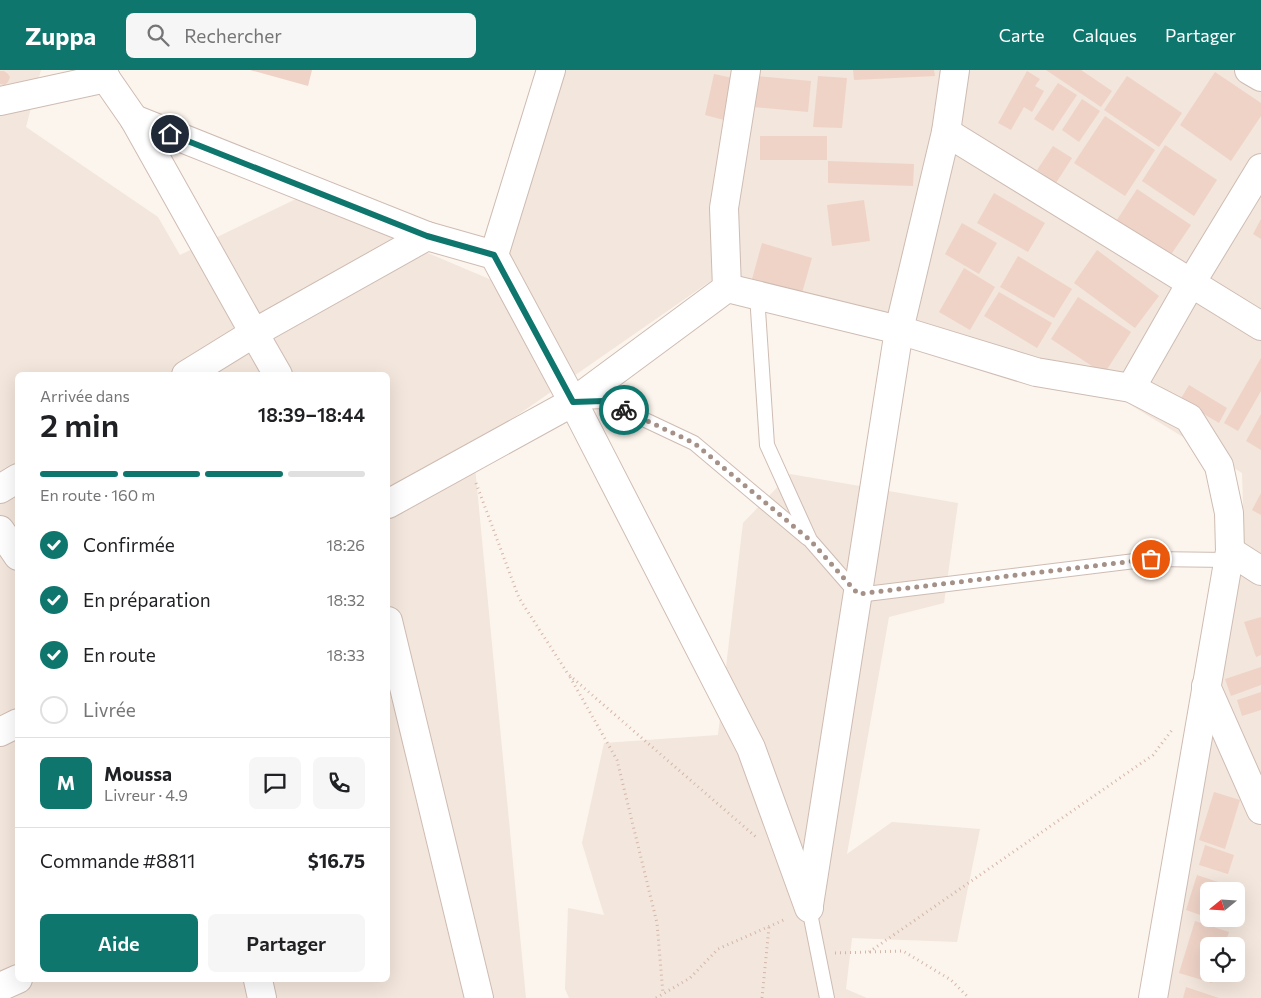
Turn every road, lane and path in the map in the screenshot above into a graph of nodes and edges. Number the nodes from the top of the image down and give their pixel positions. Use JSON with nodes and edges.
{"nodes":[{"id":1,"x":550,"y":70,"type":"edge"},
{"id":2,"x":746,"y":70,"type":"edge"},
{"id":3,"x":955,"y":70,"type":"edge"},
{"id":4,"x":1249,"y":70,"type":"edge"},
{"id":5,"x":103,"y":74,"type":"edge"},
{"id":6,"x":1261,"y":77,"type":"edge"},
{"id":7,"x":0,"y":101,"type":"edge"},
{"id":8,"x":134,"y":119,"type":"junction"},
{"id":9,"x":946,"y":132,"type":"junction"},
{"id":10,"x":1261,"y":168,"type":"edge"},
{"id":11,"x":427,"y":236,"type":"junction"},
{"id":12,"x":494,"y":255,"type":"junction"},
{"id":13,"x":1191,"y":283,"type":"junction"},
{"id":14,"x":727,"y":288,"type":"junction"},
{"id":15,"x":757,"y":295,"type":"junction"},
{"id":16,"x":1261,"y":326,"type":"edge"},
{"id":17,"x":899,"y":330,"type":"junction"},
{"id":18,"x":254,"y":333,"type":"junction"},
{"id":19,"x":191,"y":372,"type":"edge"},
{"id":20,"x":276,"y":372,"type":"edge"},
{"id":21,"x":1131,"y":388,"type":"junction"},
{"id":22,"x":573,"y":402,"type":"junction"},
{"id":23,"x":467,"y":460,"type":"junction"},
{"id":24,"x":15,"y":480,"type":"edge"},
{"id":25,"x":0,"y":489,"type":"edge"},
{"id":26,"x":390,"y":503,"type":"edge"},
{"id":27,"x":0,"y":530,"type":"edge"},
{"id":28,"x":810,"y":540,"type":"junction"},
{"id":29,"x":15,"y":552,"type":"edge"},
{"id":30,"x":1229,"y":555,"type":"junction"},
{"id":31,"x":1261,"y":571,"type":"edge"},
{"id":32,"x":858,"y":594,"type":"junction"},
{"id":33,"x":390,"y":629,"type":"edge"},
{"id":34,"x":568,"y":674,"type":"junction"},
{"id":35,"x":1206,"y":686,"type":"junction"},
{"id":36,"x":15,"y":724,"type":"edge"},
{"id":37,"x":1177,"y":724,"type":"dead end"},
{"id":38,"x":0,"y":732,"type":"edge"},
{"id":39,"x":1261,"y":810,"type":"edge"},
{"id":40,"x":759,"y":840,"type":"dead end"},
{"id":41,"x":809,"y":908,"type":"junction"},
{"id":42,"x":769,"y":926,"type":"junction"},
{"id":43,"x":869,"y":952,"type":"junction"},
{"id":44,"x":818,"y":953,"type":"junction"},
{"id":45,"x":15,"y":980,"type":"edge"},
{"id":46,"x":258,"y":982,"type":"edge"},
{"id":47,"x":0,"y":987,"type":"edge"},
{"id":48,"x":663,"y":994,"type":"junction"},
{"id":49,"x":262,"y":998,"type":"edge"},
{"id":50,"x":479,"y":998,"type":"edge"},
{"id":51,"x":656,"y":998,"type":"edge"},
{"id":52,"x":762,"y":998,"type":"edge"},
{"id":53,"x":826,"y":998,"type":"edge"},
{"id":54,"x":969,"y":998,"type":"edge"},
{"id":55,"x":1153,"y":998,"type":"edge"}],
"edges":[{"from":1,"to":12,"type":"street"},
{"from":2,"to":14,"type":"street"},
{"from":3,"to":9,"type":"street"},
{"from":4,"to":6,"type":"street"},
{"from":5,"to":7,"type":"street"},
{"from":5,"to":8,"type":"street"},
{"from":8,"to":11,"type":"street"},
{"from":8,"to":18,"type":"street"},
{"from":9,"to":13,"type":"street"},
{"from":9,"to":17,"type":"street"},
{"from":10,"to":13,"type":"street"},
{"from":11,"to":12,"type":"street"},
{"from":11,"to":18,"type":"street"},
{"from":12,"to":22,"type":"street"},
{"from":13,"to":16,"type":"street"},
{"from":13,"to":21,"type":"street"},
{"from":14,"to":15,"type":"street"},
{"from":14,"to":22,"type":"street"},
{"from":15,"to":17,"type":"street"},
{"from":15,"to":28,"type":"lane"},
{"from":17,"to":21,"type":"street"},
{"from":17,"to":32,"type":"street"},
{"from":18,"to":19,"type":"street"},
{"from":18,"to":20,"type":"street"},
{"from":21,"to":30,"type":"street"},
{"from":22,"to":23,"type":"street"},
{"from":22,"to":28,"type":"lane"},
{"from":22,"to":41,"type":"street"},
{"from":23,"to":26,"type":"street"},
{"from":23,"to":34,"type":"path"},
{"from":24,"to":25,"type":"street"},
{"from":27,"to":29,"type":"street"},
{"from":28,"to":32,"type":"lane"},
{"from":30,"to":31,"type":"street"},
{"from":30,"to":32,"type":"lane"},
{"from":30,"to":35,"type":"street"},
{"from":32,"to":41,"type":"street"},
{"from":33,"to":50,"type":"street"},
{"from":34,"to":40,"type":"path"},
{"from":34,"to":48,"type":"path"},
{"from":35,"to":39,"type":"street"},
{"from":35,"to":55,"type":"street"},
{"from":36,"to":38,"type":"street"},
{"from":37,"to":43,"type":"path"},
{"from":41,"to":42,"type":"path"},
{"from":41,"to":44,"type":"lane"},
{"from":42,"to":48,"type":"path"},
{"from":42,"to":52,"type":"path"},
{"from":43,"to":44,"type":"path"},
{"from":43,"to":54,"type":"path"},
{"from":44,"to":53,"type":"lane"},
{"from":45,"to":47,"type":"street"},
{"from":46,"to":49,"type":"street"},
{"from":48,"to":51,"type":"path"}]}
